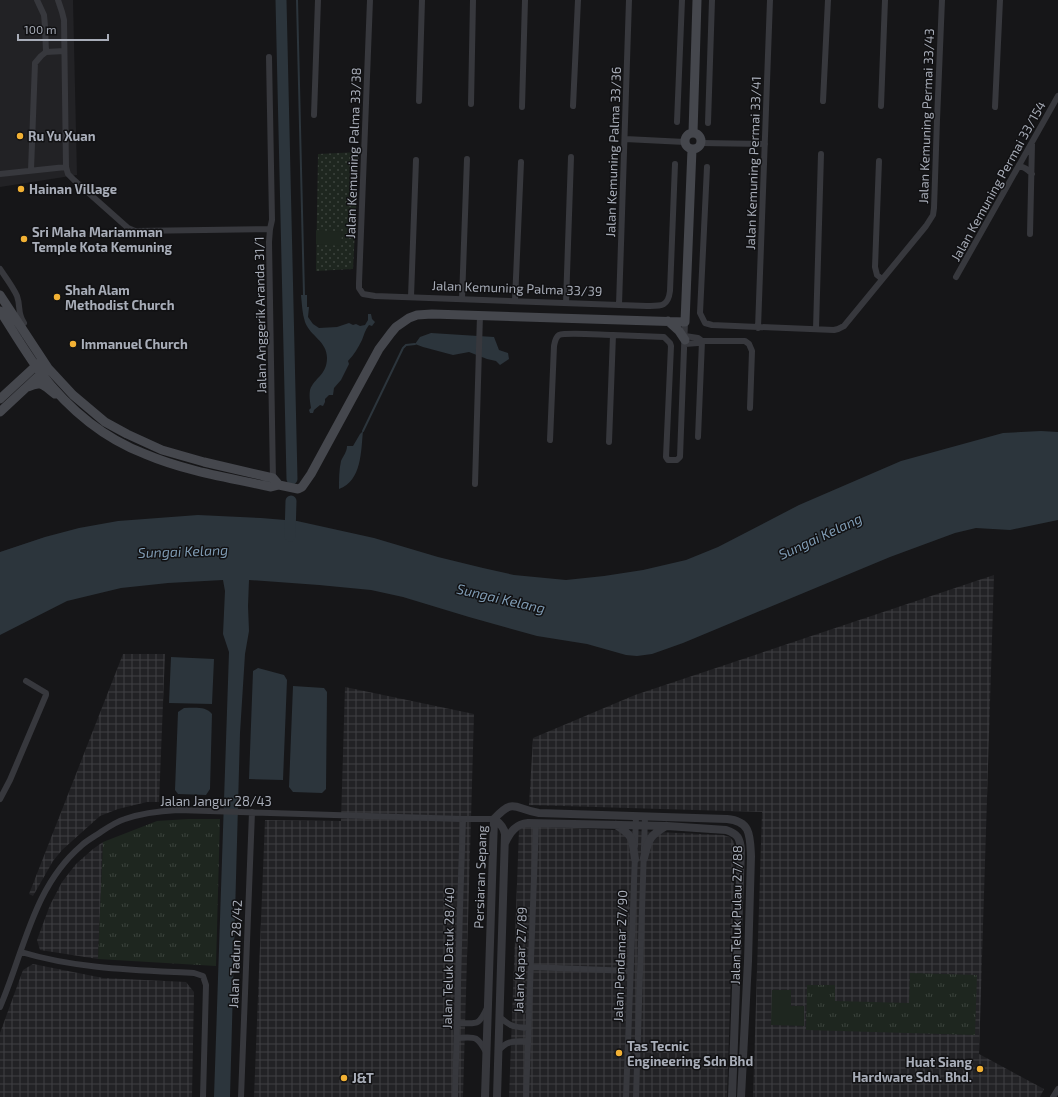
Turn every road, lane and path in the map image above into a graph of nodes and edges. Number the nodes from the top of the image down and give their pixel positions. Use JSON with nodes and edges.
{"nodes":[{"id":1,"x":37,"y":0,"type":"edge"},
{"id":2,"x":58,"y":0,"type":"edge"},
{"id":3,"x":318,"y":0,"type":"edge"},
{"id":4,"x":370,"y":0,"type":"edge"},
{"id":5,"x":422,"y":0,"type":"edge"},
{"id":6,"x":473,"y":0,"type":"edge"},
{"id":7,"x":525,"y":0,"type":"edge"},
{"id":8,"x":578,"y":0,"type":"edge"},
{"id":9,"x":629,"y":0,"type":"edge"},
{"id":10,"x":682,"y":0,"type":"edge"},
{"id":11,"x":697,"y":0,"type":"edge"},
{"id":12,"x":712,"y":0,"type":"edge"},
{"id":13,"x":770,"y":0,"type":"edge"},
{"id":14,"x":828,"y":0,"type":"edge"},
{"id":15,"x":885,"y":0,"type":"edge"},
{"id":16,"x":942,"y":0,"type":"edge"},
{"id":17,"x":1000,"y":0,"type":"edge"},
{"id":18,"x":64,"y":51,"type":"junction"},
{"id":19,"x":46,"y":52,"type":"junction"},
{"id":20,"x":269,"y":57,"type":"dead end"},
{"id":21,"x":1058,"y":96,"type":"edge"},
{"id":22,"x":419,"y":101,"type":"dead end"},
{"id":23,"x":823,"y":101,"type":"dead end"},
{"id":24,"x":471,"y":104,"type":"dead end"},
{"id":25,"x":573,"y":106,"type":"dead end"},
{"id":26,"x":881,"y":106,"type":"dead end"},
{"id":27,"x":522,"y":107,"type":"dead end"},
{"id":28,"x":995,"y":107,"type":"dead end"},
{"id":29,"x":314,"y":115,"type":"dead end"},
{"id":30,"x":677,"y":122,"type":"dead end"},
{"id":31,"x":708,"y":124,"type":"dead end"},
{"id":32,"x":693,"y":133,"type":"junction"},
{"id":33,"x":625,"y":139,"type":"junction"},
{"id":34,"x":685,"y":142,"type":"junction"},
{"id":35,"x":701,"y":143,"type":"junction"},
{"id":36,"x":1032,"y":143,"type":"junction"},
{"id":37,"x":765,"y":144,"type":"junction"},
{"id":38,"x":692,"y":149,"type":"junction"},
{"id":39,"x":821,"y":154,"type":"dead end"},
{"id":40,"x":571,"y":157,"type":"dead end"},
{"id":41,"x":467,"y":159,"type":"dead end"},
{"id":42,"x":416,"y":160,"type":"dead end"},
{"id":43,"x":879,"y":160,"type":"dead end"},
{"id":44,"x":520,"y":162,"type":"dead end"},
{"id":45,"x":675,"y":164,"type":"dead end"},
{"id":46,"x":66,"y":167,"type":"junction"},
{"id":47,"x":707,"y":167,"type":"dead end"},
{"id":48,"x":1018,"y":167,"type":"junction"},
{"id":49,"x":31,"y":170,"type":"junction"},
{"id":50,"x":0,"y":174,"type":"edge"},
{"id":51,"x":1032,"y":174,"type":"junction"},
{"id":52,"x":270,"y":229,"type":"junction"},
{"id":53,"x":1030,"y":234,"type":"dead end"},
{"id":54,"x":0,"y":269,"type":"edge"},
{"id":55,"x":956,"y":277,"type":"dead end"},
{"id":56,"x":882,"y":280,"type":"junction"},
{"id":57,"x":0,"y":295,"type":"edge"},
{"id":58,"x":375,"y":296,"type":"joint"},
{"id":59,"x":411,"y":297,"type":"junction"},
{"id":60,"x":462,"y":299,"type":"junction"},
{"id":61,"x":515,"y":301,"type":"junction"},
{"id":62,"x":566,"y":303,"type":"junction"},
{"id":63,"x":619,"y":305,"type":"junction"},
{"id":64,"x":0,"y":311,"type":"edge"},
{"id":65,"x":480,"y":315,"type":"junction"},
{"id":66,"x":668,"y":321,"type":"junction"},
{"id":67,"x":685,"y":322,"type":"junction"},
{"id":68,"x":758,"y":328,"type":"junction"},
{"id":69,"x":816,"y":329,"type":"junction"},
{"id":70,"x":613,"y":337,"type":"junction"},
{"id":71,"x":685,"y":340,"type":"junction"},
{"id":72,"x":702,"y":341,"type":"junction"},
{"id":73,"x":25,"y":349,"type":"junction"},
{"id":74,"x":35,"y":349,"type":"junction"},
{"id":75,"x":42,"y":367,"type":"junction"},
{"id":76,"x":23,"y":384,"type":"junction"},
{"id":77,"x":0,"y":399,"type":"edge"},
{"id":78,"x":66,"y":401,"type":"junction"},
{"id":79,"x":750,"y":408,"type":"dead end"},
{"id":80,"x":0,"y":412,"type":"edge"},
{"id":81,"x":698,"y":437,"type":"dead end"},
{"id":82,"x":550,"y":440,"type":"dead end"},
{"id":83,"x":609,"y":442,"type":"dead end"},
{"id":84,"x":667,"y":445,"type":"junction"},
{"id":85,"x":680,"y":446,"type":"junction"},
{"id":86,"x":275,"y":483,"type":"junction"},
{"id":87,"x":475,"y":484,"type":"dead end"},
{"id":88,"x":26,"y":681,"type":"dead end"},
{"id":89,"x":0,"y":799,"type":"edge"},
{"id":90,"x":252,"y":812,"type":"junction"},
{"id":91,"x":636,"y":816,"type":"junction"},
{"id":92,"x":645,"y":817,"type":"junction"},
{"id":93,"x":463,"y":819,"type":"junction"},
{"id":94,"x":494,"y":819,"type":"junction"},
{"id":95,"x":536,"y":823,"type":"junction"},
{"id":96,"x":616,"y":825,"type":"junction"},
{"id":97,"x":636,"y":825,"type":"junction"},
{"id":98,"x":645,"y":826,"type":"junction"},
{"id":99,"x":667,"y":826,"type":"junction"},
{"id":100,"x":506,"y":843,"type":"junction"},
{"id":101,"x":635,"y":858,"type":"junction"},
{"id":102,"x":644,"y":858,"type":"junction"},
{"id":103,"x":492,"y":900,"type":"junction"},
{"id":104,"x":504,"y":900,"type":"junction"},
{"id":105,"x":21,"y":952,"type":"junction"},
{"id":106,"x":531,"y":967,"type":"junction"},
{"id":107,"x":631,"y":971,"type":"junction"},
{"id":108,"x":0,"y":1007,"type":"edge"},
{"id":109,"x":488,"y":1007,"type":"junction"},
{"id":110,"x":500,"y":1017,"type":"junction"},
{"id":111,"x":457,"y":1023,"type":"junction"},
{"id":112,"x":529,"y":1028,"type":"junction"},
{"id":113,"x":457,"y":1038,"type":"junction"},
{"id":114,"x":528,"y":1041,"type":"junction"},
{"id":115,"x":498,"y":1051,"type":"junction"},
{"id":116,"x":486,"y":1052,"type":"junction"},
{"id":117,"x":1058,"y":1089,"type":"edge"},
{"id":118,"x":203,"y":1097,"type":"edge"},
{"id":119,"x":241,"y":1097,"type":"edge"},
{"id":120,"x":455,"y":1097,"type":"edge"},
{"id":121,"x":485,"y":1097,"type":"edge"},
{"id":122,"x":497,"y":1097,"type":"edge"},
{"id":123,"x":526,"y":1097,"type":"edge"},
{"id":124,"x":626,"y":1097,"type":"edge"},
{"id":125,"x":636,"y":1097,"type":"edge"},
{"id":126,"x":732,"y":1097,"type":"edge"},
{"id":127,"x":741,"y":1097,"type":"edge"},
{"id":128,"x":1053,"y":1097,"type":"edge"}],
"edges":[{"from":1,"to":19,"type":"street"},
{"from":2,"to":18,"type":"street"},
{"from":3,"to":29,"type":"street"},
{"from":4,"to":58,"type":"street","name":"Jalan Kemuning Palma 33/38"},
{"from":5,"to":22,"type":"street"},
{"from":6,"to":24,"type":"street"},
{"from":7,"to":27,"type":"street"},
{"from":8,"to":25,"type":"street"},
{"from":9,"to":33,"type":"street","name":"Jalan Kemuning Palma 33/36"},
{"from":10,"to":30,"type":"street"},
{"from":11,"to":32,"type":"main road"},
{"from":12,"to":31,"type":"street"},
{"from":13,"to":37,"type":"street","name":"Jalan Kemuning Permai 33/41"},
{"from":14,"to":23,"type":"street"},
{"from":15,"to":26,"type":"street"},
{"from":16,"to":56,"type":"street","name":"Jalan Kemuning Permai 33/43"},
{"from":17,"to":28,"type":"street"},
{"from":18,"to":19,"type":"street"},
{"from":18,"to":46,"type":"street"},
{"from":19,"to":49,"type":"street"},
{"from":20,"to":52,"type":"street"},
{"from":21,"to":36,"type":"street","name":"Jalan Kemuning Permai 33/154"},
{"from":32,"to":34,"type":"main road"},
{"from":32,"to":35,"type":"main road"},
{"from":33,"to":34,"type":"street"},
{"from":33,"to":63,"type":"street","name":"Jalan Kemuning Palma 33/36"},
{"from":34,"to":38,"type":"main road"},
{"from":35,"to":37,"type":"street"},
{"from":35,"to":38,"type":"main road"},
{"from":36,"to":48,"type":"street","name":"Jalan Kemuning Permai 33/154"},
{"from":36,"to":51,"type":"street"},
{"from":37,"to":68,"type":"street","name":"Jalan Kemuning Permai 33/41"},
{"from":38,"to":67,"type":"main road"},
{"from":39,"to":69,"type":"street"},
{"from":40,"to":62,"type":"street"},
{"from":41,"to":60,"type":"street"},
{"from":42,"to":59,"type":"street"},
{"from":43,"to":56,"type":"street"},
{"from":44,"to":61,"type":"street"},
{"from":45,"to":63,"type":"street","name":"Jalan Kemuning Palma 33/39"},
{"from":46,"to":49,"type":"street"},
{"from":46,"to":52,"type":"street","name":"Jalan Anggerik Aranda 31/1"},
{"from":47,"to":68,"type":"street","name":"Jalan Kemuning Permai 33/43"},
{"from":48,"to":51,"type":"street"},
{"from":48,"to":55,"type":"street","name":"Jalan Kemuning Permai 33/154"},
{"from":49,"to":50,"type":"street"},
{"from":51,"to":53,"type":"street"},
{"from":52,"to":86,"type":"street","name":"Jalan Anggerik Aranda 31/1"},
{"from":54,"to":74,"type":"street"},
{"from":56,"to":69,"type":"street","name":"Jalan Kemuning Permai 33/43"},
{"from":57,"to":74,"type":"main road"},
{"from":58,"to":59,"type":"street","name":"Jalan Kemuning Palma 33/39"},
{"from":59,"to":60,"type":"street","name":"Jalan Kemuning Palma 33/39"},
{"from":60,"to":61,"type":"street","name":"Jalan Kemuning Palma 33/39"},
{"from":61,"to":62,"type":"street","name":"Jalan Kemuning Palma 33/39"},
{"from":62,"to":63,"type":"street","name":"Jalan Kemuning Palma 33/39"},
{"from":64,"to":73,"type":"main road"},
{"from":65,"to":66,"type":"main road"},
{"from":65,"to":86,"type":"main road"},
{"from":65,"to":87,"type":"street"},
{"from":66,"to":67,"type":"main road"},
{"from":66,"to":71,"type":"main road"},
{"from":67,"to":71,"type":"street"},
{"from":68,"to":69,"type":"street","name":"Jalan Kemuning Permai 33/43"},
{"from":70,"to":82,"type":"street"},
{"from":70,"to":83,"type":"street"},
{"from":70,"to":84,"type":"street"},
{"from":71,"to":72,"type":"street"},
{"from":71,"to":85,"type":"street"},
{"from":72,"to":79,"type":"street"},
{"from":72,"to":81,"type":"street"},
{"from":73,"to":75,"type":"main road"},
{"from":73,"to":76,"type":"main road"},
{"from":74,"to":75,"type":"main road"},
{"from":75,"to":76,"type":"main road"},
{"from":75,"to":78,"type":"main road"},
{"from":75,"to":86,"type":"main road"},
{"from":76,"to":77,"type":"main road"},
{"from":76,"to":78,"type":"main road"},
{"from":76,"to":80,"type":"main road"},
{"from":78,"to":86,"type":"main road"},
{"from":84,"to":85,"type":"street"},
{"from":84,"to":85,"type":"street"},
{"from":88,"to":89,"type":"street"},
{"from":90,"to":93,"type":"street","name":"Jalan Jangur 28/43"},
{"from":90,"to":105,"type":"street","name":"Jalan Jangur 28/43"},
{"from":90,"to":119,"type":"street","name":"Jalan Tadun 28/42"},
{"from":91,"to":92,"type":"street","name":"Jalan Teluk Pulau 27/88"},
{"from":91,"to":94,"type":"street","name":"Jalan Teluk Pulau 27/88"},
{"from":91,"to":97,"type":"street","name":"Jalan Pendamar 27/90"},
{"from":92,"to":98,"type":"street","name":"Jalan Pendamar 27/90"},
{"from":92,"to":127,"type":"street","name":"Jalan Teluk Pulau 27/88"},
{"from":93,"to":94,"type":"street","name":"Jalan Jangur 28/43"},
{"from":93,"to":111,"type":"street","name":"Jalan Teluk Datuk 28/40"},
{"from":94,"to":100,"type":"street","name":"Persiaran Sepang"},
{"from":94,"to":103,"type":"street","name":"Persiaran Sepang"},
{"from":95,"to":96,"type":"street","name":"Jalan Teluk Pulau 27/88"},
{"from":95,"to":100,"type":"street","name":"Jalan Teluk Pulau 27/88"},
{"from":95,"to":106,"type":"street","name":"Jalan Kapar 27/89"},
{"from":96,"to":97,"type":"street","name":"Jalan Teluk Pulau 27/88"},
{"from":96,"to":101,"type":"street"},
{"from":97,"to":98,"type":"street","name":"Jalan Teluk Pulau 27/88"},
{"from":97,"to":101,"type":"street","name":"Jalan Pendamar 27/90"},
{"from":98,"to":99,"type":"street","name":"Jalan Teluk Pulau 27/88"},
{"from":98,"to":102,"type":"street","name":"Jalan Pendamar 27/90"},
{"from":99,"to":102,"type":"street"},
{"from":99,"to":126,"type":"street","name":"Jalan Teluk Pulau 27/88"},
{"from":100,"to":104,"type":"street","name":"Persiaran Sepang"},
{"from":101,"to":107,"type":"street","name":"Jalan Pendamar 27/90"},
{"from":102,"to":125,"type":"street","name":"Jalan Pendamar 27/90"},
{"from":103,"to":104,"type":"street"},
{"from":103,"to":109,"type":"street","name":"Persiaran Sepang"},
{"from":104,"to":110,"type":"street","name":"Persiaran Sepang"},
{"from":105,"to":108,"type":"street","name":"Jalan Jangur 28/43"},
{"from":105,"to":118,"type":"street"},
{"from":106,"to":107,"type":"street"},
{"from":106,"to":112,"type":"street","name":"Jalan Kapar 27/89"},
{"from":107,"to":124,"type":"street","name":"Jalan Pendamar 27/90"},
{"from":109,"to":111,"type":"street"},
{"from":109,"to":116,"type":"street","name":"Persiaran Sepang"},
{"from":110,"to":112,"type":"street"},
{"from":110,"to":115,"type":"street","name":"Persiaran Sepang"},
{"from":111,"to":113,"type":"street","name":"Jalan Teluk Datuk 28/40"},
{"from":112,"to":114,"type":"street","name":"Jalan Kapar 27/89"},
{"from":113,"to":116,"type":"street"},
{"from":113,"to":120,"type":"street","name":"Jalan Teluk Datuk 28/40"},
{"from":114,"to":115,"type":"street"},
{"from":114,"to":123,"type":"street","name":"Jalan Kapar 27/89"},
{"from":115,"to":122,"type":"street","name":"Persiaran Sepang"},
{"from":116,"to":121,"type":"street","name":"Persiaran Sepang"},
{"from":117,"to":128,"type":"street"}]}
